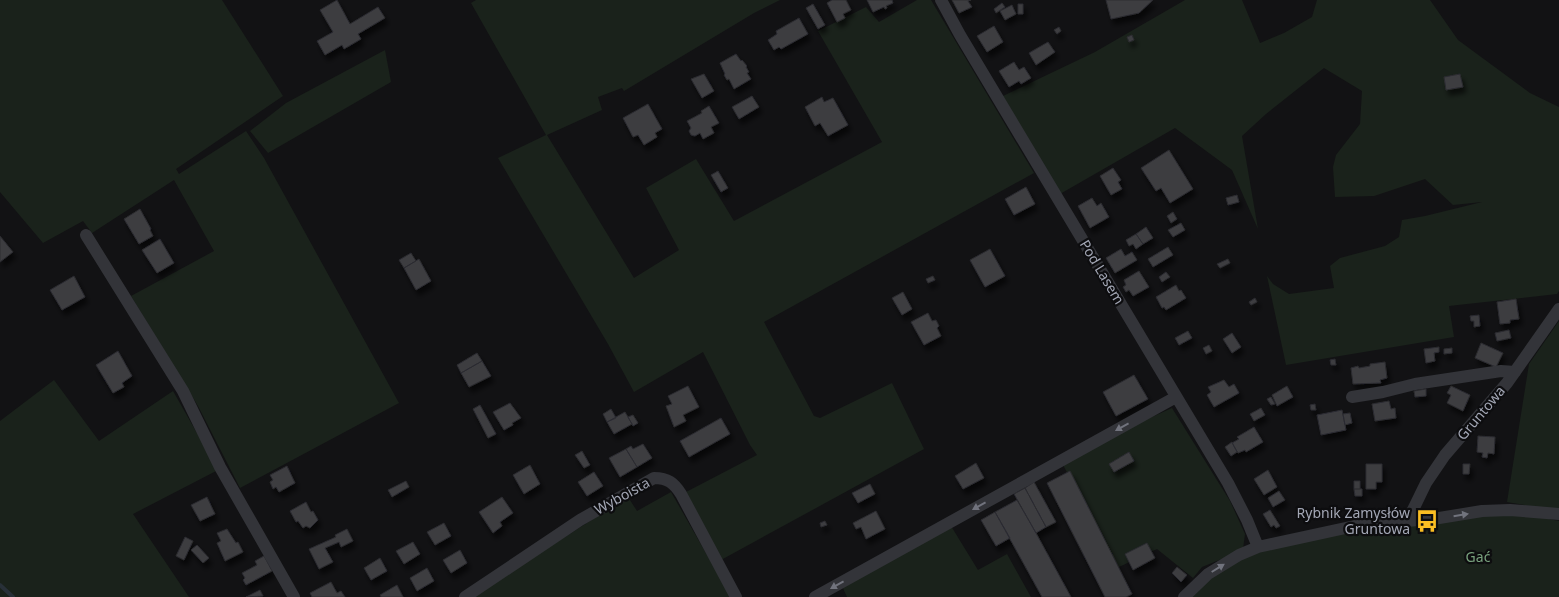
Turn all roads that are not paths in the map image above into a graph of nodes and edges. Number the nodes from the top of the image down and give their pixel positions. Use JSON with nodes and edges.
{"nodes":[{"id":1,"x":941,"y":0,"type":"edge"},
{"id":2,"x":86,"y":235,"type":"dead end"},
{"id":3,"x":1559,"y":309,"type":"edge"},
{"id":4,"x":1515,"y":372,"type":"junction"},
{"id":5,"x":1176,"y":397,"type":"junction"},
{"id":6,"x":1352,"y":397,"type":"dead end"},
{"id":7,"x":1559,"y":514,"type":"edge"},
{"id":8,"x":1408,"y":520,"type":"junction"},
{"id":9,"x":1258,"y":547,"type":"junction"},
{"id":10,"x":294,"y":597,"type":"edge"},
{"id":11,"x":465,"y":597,"type":"edge"},
{"id":12,"x":736,"y":597,"type":"edge"},
{"id":13,"x":815,"y":597,"type":"edge"},
{"id":14,"x":1184,"y":597,"type":"edge"}],
"edges":[{"from":1,"to":5,"type":"street","name":"Pod Lasem"},
{"from":2,"to":10,"type":"street"},
{"from":3,"to":4,"type":"street","name":"Gruntowa"},
{"from":4,"to":6,"type":"street"},
{"from":4,"to":8,"type":"street","name":"Gruntowa"},
{"from":5,"to":9,"type":"street","name":"Pod Lasem"},
{"from":5,"to":13,"type":"street","one_way":true},
{"from":8,"to":7,"type":"street","one_way":true},
{"from":8,"to":9,"type":"street"},
{"from":14,"to":9,"type":"street","one_way":true},
{"from":11,"to":12,"type":"street","name":"Wyboista"}]}
